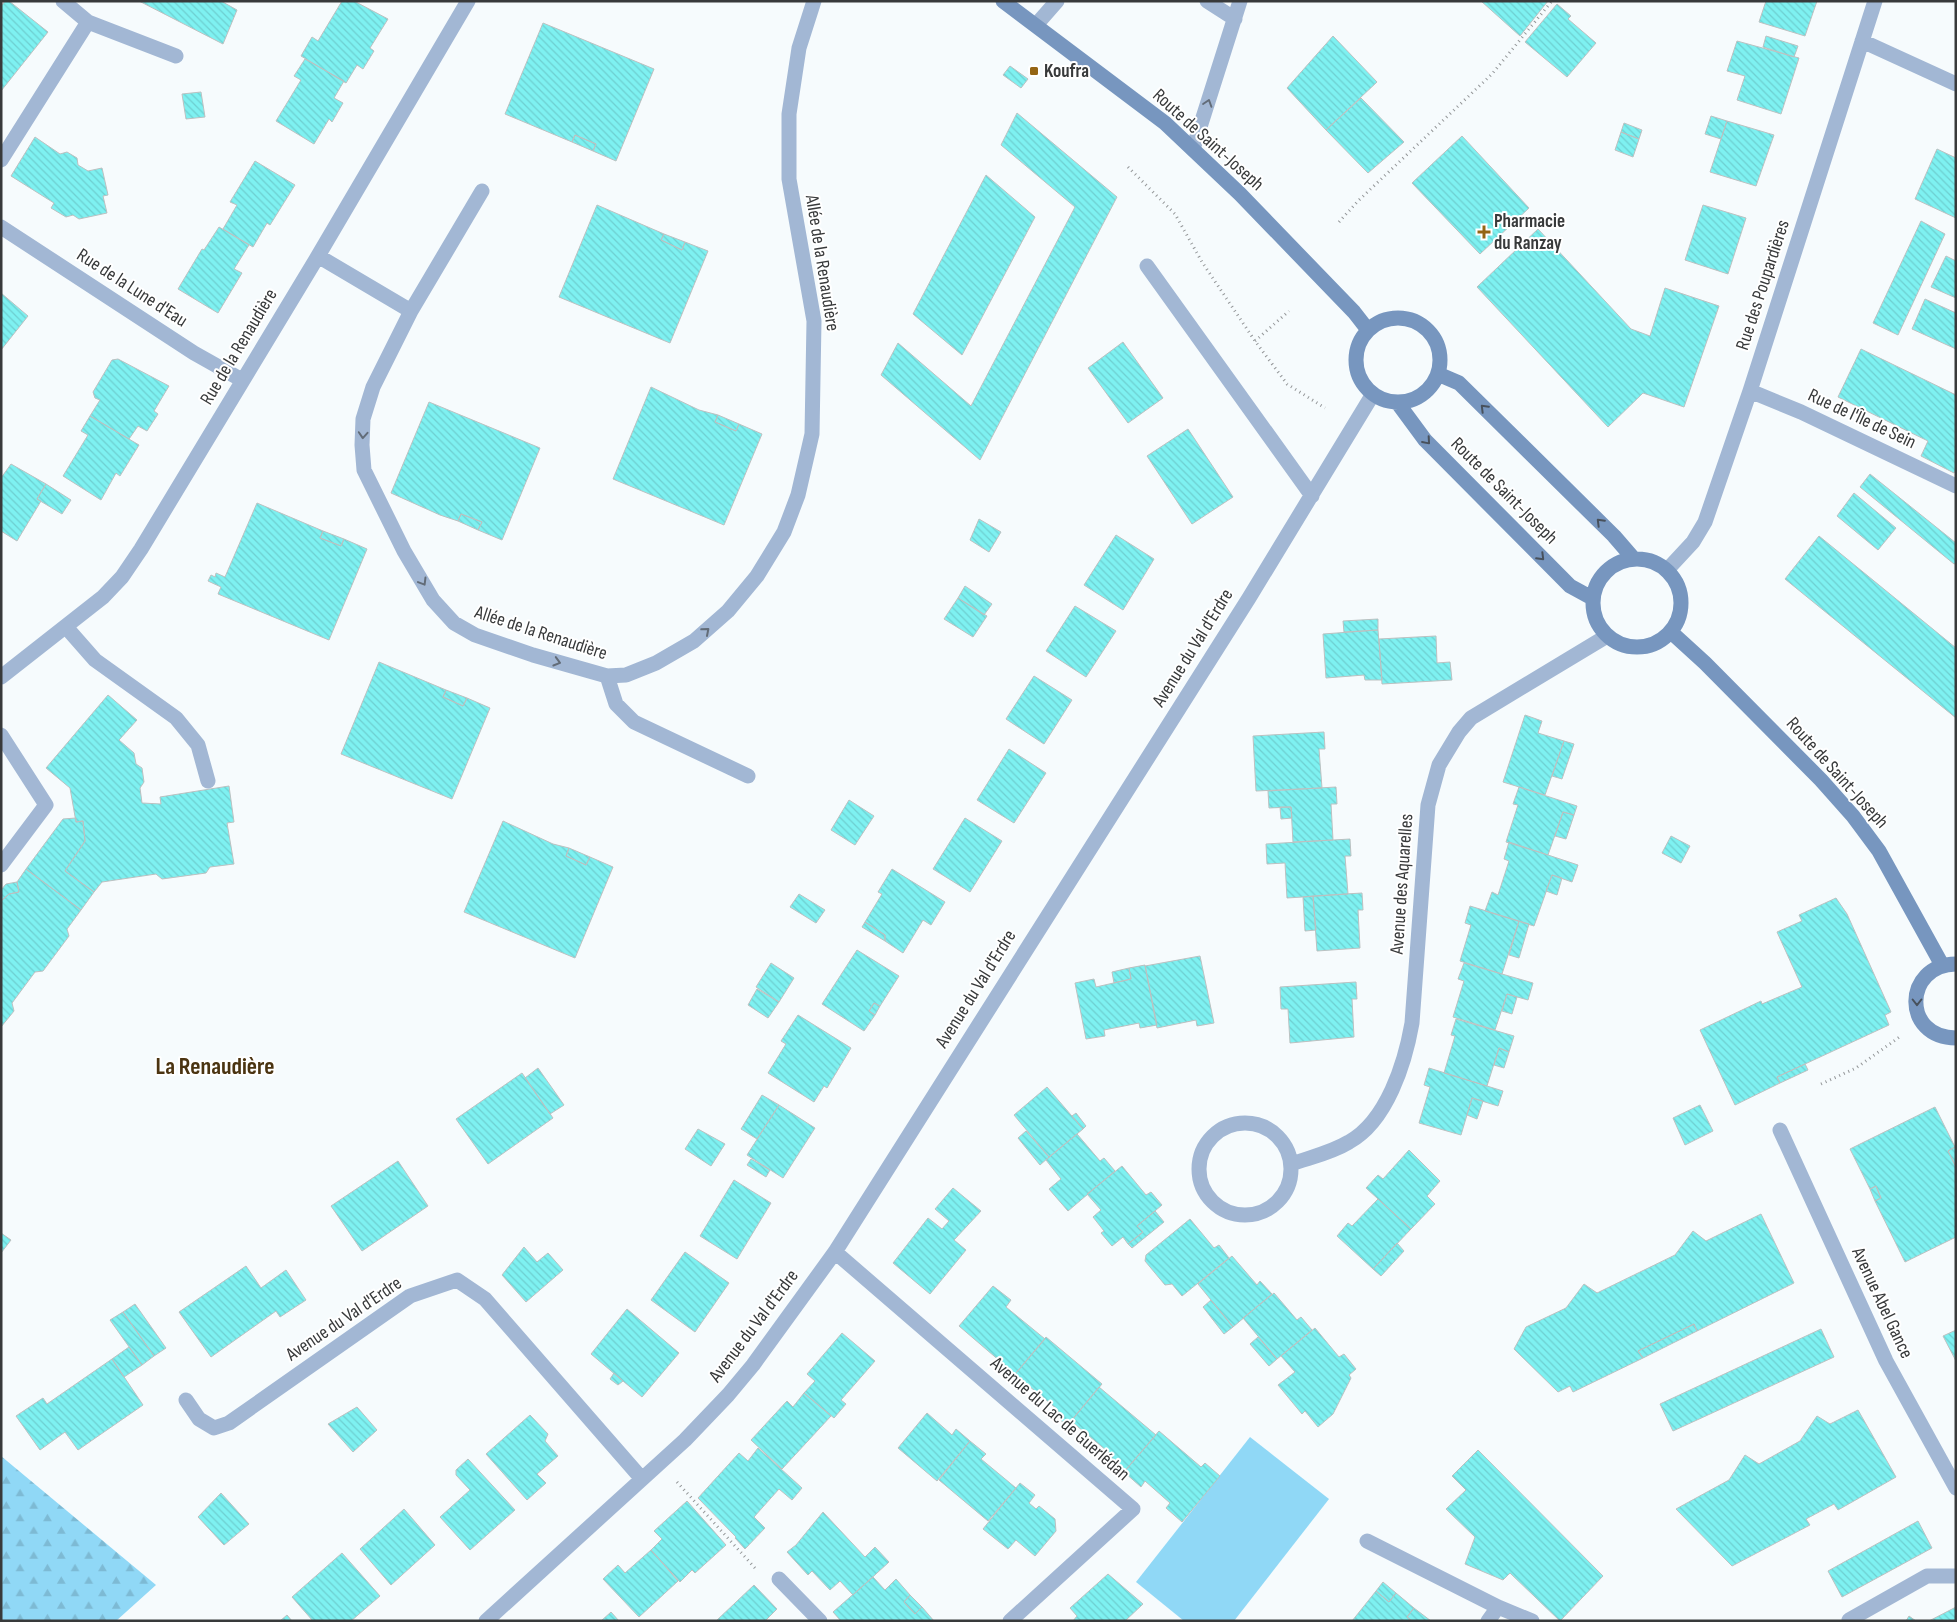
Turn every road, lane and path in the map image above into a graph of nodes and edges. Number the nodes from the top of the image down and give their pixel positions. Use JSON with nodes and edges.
{"nodes":[{"id":1,"x":63,"y":1,"type":"edge"},
{"id":2,"x":468,"y":1,"type":"edge"},
{"id":3,"x":814,"y":1,"type":"edge"},
{"id":4,"x":1003,"y":1,"type":"edge"},
{"id":5,"x":1057,"y":1,"type":"edge"},
{"id":6,"x":1207,"y":1,"type":"edge"},
{"id":7,"x":1240,"y":1,"type":"edge"},
{"id":8,"x":1552,"y":1,"type":"edge"},
{"id":9,"x":1875,"y":1,"type":"edge"},
{"id":10,"x":1235,"y":19,"type":"junction"},
{"id":11,"x":88,"y":22,"type":"junction"},
{"id":12,"x":1036,"y":25,"type":"junction"},
{"id":13,"x":1862,"y":41,"type":"junction"},
{"id":14,"x":176,"y":56,"type":"dead end"},
{"id":15,"x":1956,"y":84,"type":"edge"},
{"id":16,"x":1193,"y":149,"type":"junction"},
{"id":17,"x":1,"y":160,"type":"edge"},
{"id":18,"x":1128,"y":167,"type":"dead end"},
{"id":19,"x":482,"y":191,"type":"dead end"},
{"id":20,"x":1339,"y":222,"type":"dead end"},
{"id":21,"x":1,"y":227,"type":"edge"},
{"id":22,"x":318,"y":256,"type":"junction"},
{"id":23,"x":1147,"y":266,"type":"dead end"},
{"id":24,"x":410,"y":311,"type":"junction"},
{"id":25,"x":1289,"y":311,"type":"dead end"},
{"id":26,"x":1368,"y":330,"type":"junction"},
{"id":27,"x":1255,"y":342,"type":"junction"},
{"id":28,"x":1438,"y":374,"type":"junction"},
{"id":29,"x":242,"y":380,"type":"junction"},
{"id":30,"x":1750,"y":391,"type":"junction"},
{"id":31,"x":1373,"y":394,"type":"junction"},
{"id":32,"x":1397,"y":402,"type":"junction"},
{"id":33,"x":1325,"y":408,"type":"dead end"},
{"id":34,"x":1956,"y":486,"type":"edge"},
{"id":35,"x":1312,"y":496,"type":"junction"},
{"id":36,"x":1633,"y":558,"type":"junction"},
{"id":37,"x":1667,"y":570,"type":"junction"},
{"id":38,"x":1592,"y":598,"type":"junction"},
{"id":39,"x":66,"y":627,"type":"junction"},
{"id":40,"x":1671,"y":632,"type":"junction"},
{"id":41,"x":1607,"y":636,"type":"junction"},
{"id":42,"x":1,"y":676,"type":"edge"},
{"id":43,"x":607,"y":676,"type":"junction"},
{"id":44,"x":1,"y":735,"type":"edge"},
{"id":45,"x":748,"y":776,"type":"dead end"},
{"id":46,"x":208,"y":781,"type":"dead end"},
{"id":47,"x":1,"y":865,"type":"edge"},
{"id":48,"x":1949,"y":964,"type":"edge"},
{"id":49,"x":1906,"y":1032,"type":"dead end"},
{"id":50,"x":1956,"y":1038,"type":"edge"},
{"id":51,"x":1821,"y":1084,"type":"dead end"},
{"id":52,"x":1780,"y":1130,"type":"dead end"},
{"id":53,"x":1291,"y":1164,"type":"junction"},
{"id":54,"x":835,"y":1252,"type":"junction"},
{"id":55,"x":186,"y":1400,"type":"dead end"},
{"id":56,"x":660,"y":1463,"type":"junction"},
{"id":57,"x":642,"y":1479,"type":"junction"},
{"id":58,"x":1956,"y":1488,"type":"edge"},
{"id":59,"x":1367,"y":1541,"type":"dead end"},
{"id":60,"x":1956,"y":1576,"type":"edge"},
{"id":61,"x":779,"y":1579,"type":"joint"},
{"id":62,"x":1498,"y":1607,"type":"junction"},
{"id":63,"x":1849,"y":1620,"type":"edge"},
{"id":64,"x":486,"y":1621,"type":"edge"},
{"id":65,"x":820,"y":1621,"type":"edge"},
{"id":66,"x":1010,"y":1621,"type":"edge"},
{"id":67,"x":1488,"y":1621,"type":"edge"},
{"id":68,"x":1532,"y":1621,"type":"edge"}],
"edges":[{"from":1,"to":11,"type":"street"},
{"from":2,"to":22,"type":"street","name":"Rue de la Renaudière"},
{"from":43,"to":3,"type":"street","name":"Allée de la Renaudière","one_way":true},
{"from":4,"to":12,"type":"street","name":"Route de Saint-Joseph"},
{"from":5,"to":12,"type":"street"},
{"from":6,"to":10,"type":"street"},
{"from":7,"to":10,"type":"street"},
{"from":8,"to":20,"type":"path"},
{"from":9,"to":13,"type":"street","name":"Rue des Poupardières"},
{"from":16,"to":10,"type":"street","one_way":true},
{"from":11,"to":14,"type":"street"},
{"from":11,"to":17,"type":"street"},
{"from":12,"to":16,"type":"street","name":"Route de Saint-Joseph"},
{"from":13,"to":15,"type":"street"},
{"from":13,"to":30,"type":"street","name":"Rue des Poupardières"},
{"from":16,"to":26,"type":"street","name":"Route de Saint-Joseph"},
{"from":18,"to":27,"type":"path"},
{"from":19,"to":24,"type":"street","name":"Allée de la Renaudière"},
{"from":21,"to":29,"type":"street","name":"Rue de la Lune d'Eau"},
{"from":22,"to":24,"type":"street"},
{"from":22,"to":29,"type":"street","name":"Rue de la Renaudière"},
{"from":23,"to":35,"type":"street"},
{"from":24,"to":43,"type":"street","name":"Allée de la Renaudière","one_way":true},
{"from":25,"to":27,"type":"path"},
{"from":26,"to":28,"type":"street"},
{"from":26,"to":31,"type":"street"},
{"from":27,"to":33,"type":"path"},
{"from":28,"to":32,"type":"street"},
{"from":36,"to":28,"type":"street","one_way":true},
{"from":29,"to":39,"type":"street","name":"Rue de la Renaudière"},
{"from":30,"to":34,"type":"street","name":"Rue de l'Île de Sein"},
{"from":30,"to":37,"type":"street","name":"Rue des Poupardières"},
{"from":31,"to":32,"type":"street"},
{"from":31,"to":35,"type":"street","name":"Avenue du Val d'Erdre"},
{"from":32,"to":38,"type":"street","name":"Route de Saint-Joseph","one_way":true},
{"from":35,"to":54,"type":"street","name":"Avenue du Val d'Erdre"},
{"from":36,"to":37,"type":"street"},
{"from":36,"to":38,"type":"street"},
{"from":37,"to":40,"type":"street"},
{"from":38,"to":41,"type":"street"},
{"from":39,"to":42,"type":"street","name":"Rue de la Renaudière"},
{"from":39,"to":46,"type":"street"},
{"from":40,"to":41,"type":"street"},
{"from":40,"to":48,"type":"street","name":"Route de Saint-Joseph"},
{"from":41,"to":53,"type":"street","name":"Avenue des Aquarelles"},
{"from":43,"to":45,"type":"street"},
{"from":44,"to":47,"type":"street"},
{"from":48,"to":50,"type":"street","name":"Route de Saint-Joseph","one_way":true},
{"from":49,"to":51,"type":"path"},
{"from":52,"to":58,"type":"street","name":"Avenue Abel Gance"},
{"from":53,"to":53,"type":"street"},
{"from":54,"to":56,"type":"street","name":"Avenue du Val d'Erdre"},
{"from":54,"to":66,"type":"street","name":"Avenue du Lac de Guerlédan"},
{"from":55,"to":57,"type":"street","name":"Avenue du Val d'Erdre"},
{"from":56,"to":57,"type":"street","name":"Avenue du Val d'Erdre"},
{"from":56,"to":61,"type":"path"},
{"from":57,"to":64,"type":"street","name":"Avenue du Val d'Erdre"},
{"from":59,"to":62,"type":"street"},
{"from":60,"to":63,"type":"street"},
{"from":61,"to":65,"type":"street"},
{"from":62,"to":67,"type":"street"},
{"from":62,"to":68,"type":"street"}]}
